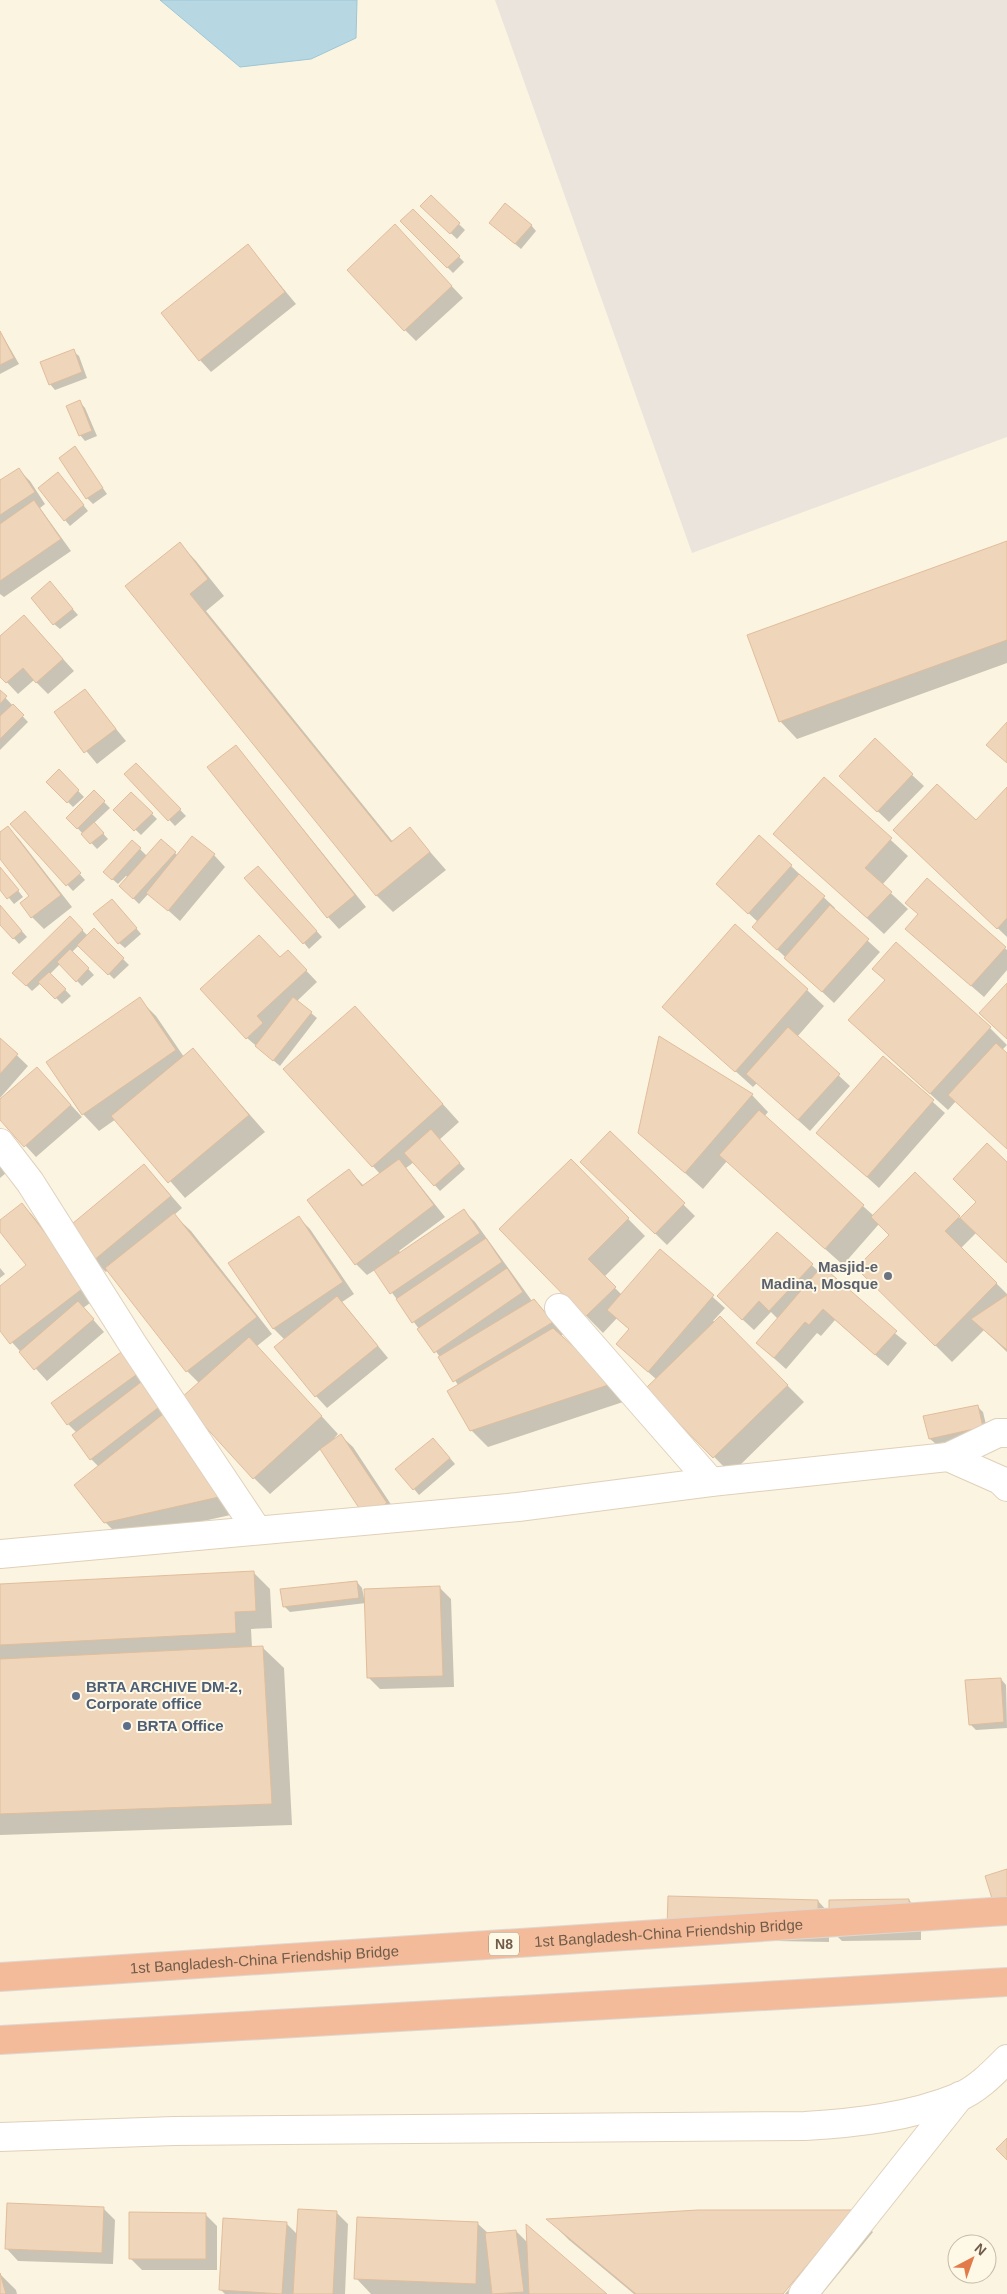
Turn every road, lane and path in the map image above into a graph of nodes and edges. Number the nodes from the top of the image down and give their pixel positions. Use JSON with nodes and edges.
{"nodes":[{"id":1,"x":0,"y":1143,"type":"edge"},
{"id":2,"x":559,"y":1308,"type":"dead end"},
{"id":3,"x":1007,"y":1433,"type":"edge"},
{"id":4,"x":948,"y":1457,"type":"junction"},
{"id":5,"x":711,"y":1482,"type":"junction"},
{"id":6,"x":1007,"y":1487,"type":"edge"},
{"id":7,"x":257,"y":1530,"type":"junction"},
{"id":8,"x":0,"y":1554,"type":"edge"},
{"id":9,"x":1007,"y":1911,"type":"edge"},
{"id":10,"x":0,"y":1977,"type":"edge"},
{"id":11,"x":1007,"y":1982,"type":"edge"},
{"id":12,"x":0,"y":2040,"type":"edge"},
{"id":13,"x":1007,"y":2059,"type":"edge"},
{"id":14,"x":960,"y":2096,"type":"junction"},
{"id":15,"x":0,"y":2137,"type":"edge"},
{"id":16,"x":803,"y":2294,"type":"edge"}],
"edges":[{"from":1,"to":7,"type":"main road"},
{"from":2,"to":5,"type":"main road"},
{"from":3,"to":4,"type":"main road"},
{"from":4,"to":5,"type":"main road"},
{"from":4,"to":6,"type":"main road"},
{"from":5,"to":7,"type":"main road"},
{"from":7,"to":8,"type":"main road"},
{"from":9,"to":10,"type":"highway","name":"1st Bangladesh-China Friendship Bridge","number":"N8"},
{"from":11,"to":12,"type":"highway"},
{"from":13,"to":14,"type":"main road"},
{"from":14,"to":15,"type":"main road"},
{"from":14,"to":16,"type":"main road"}]}
